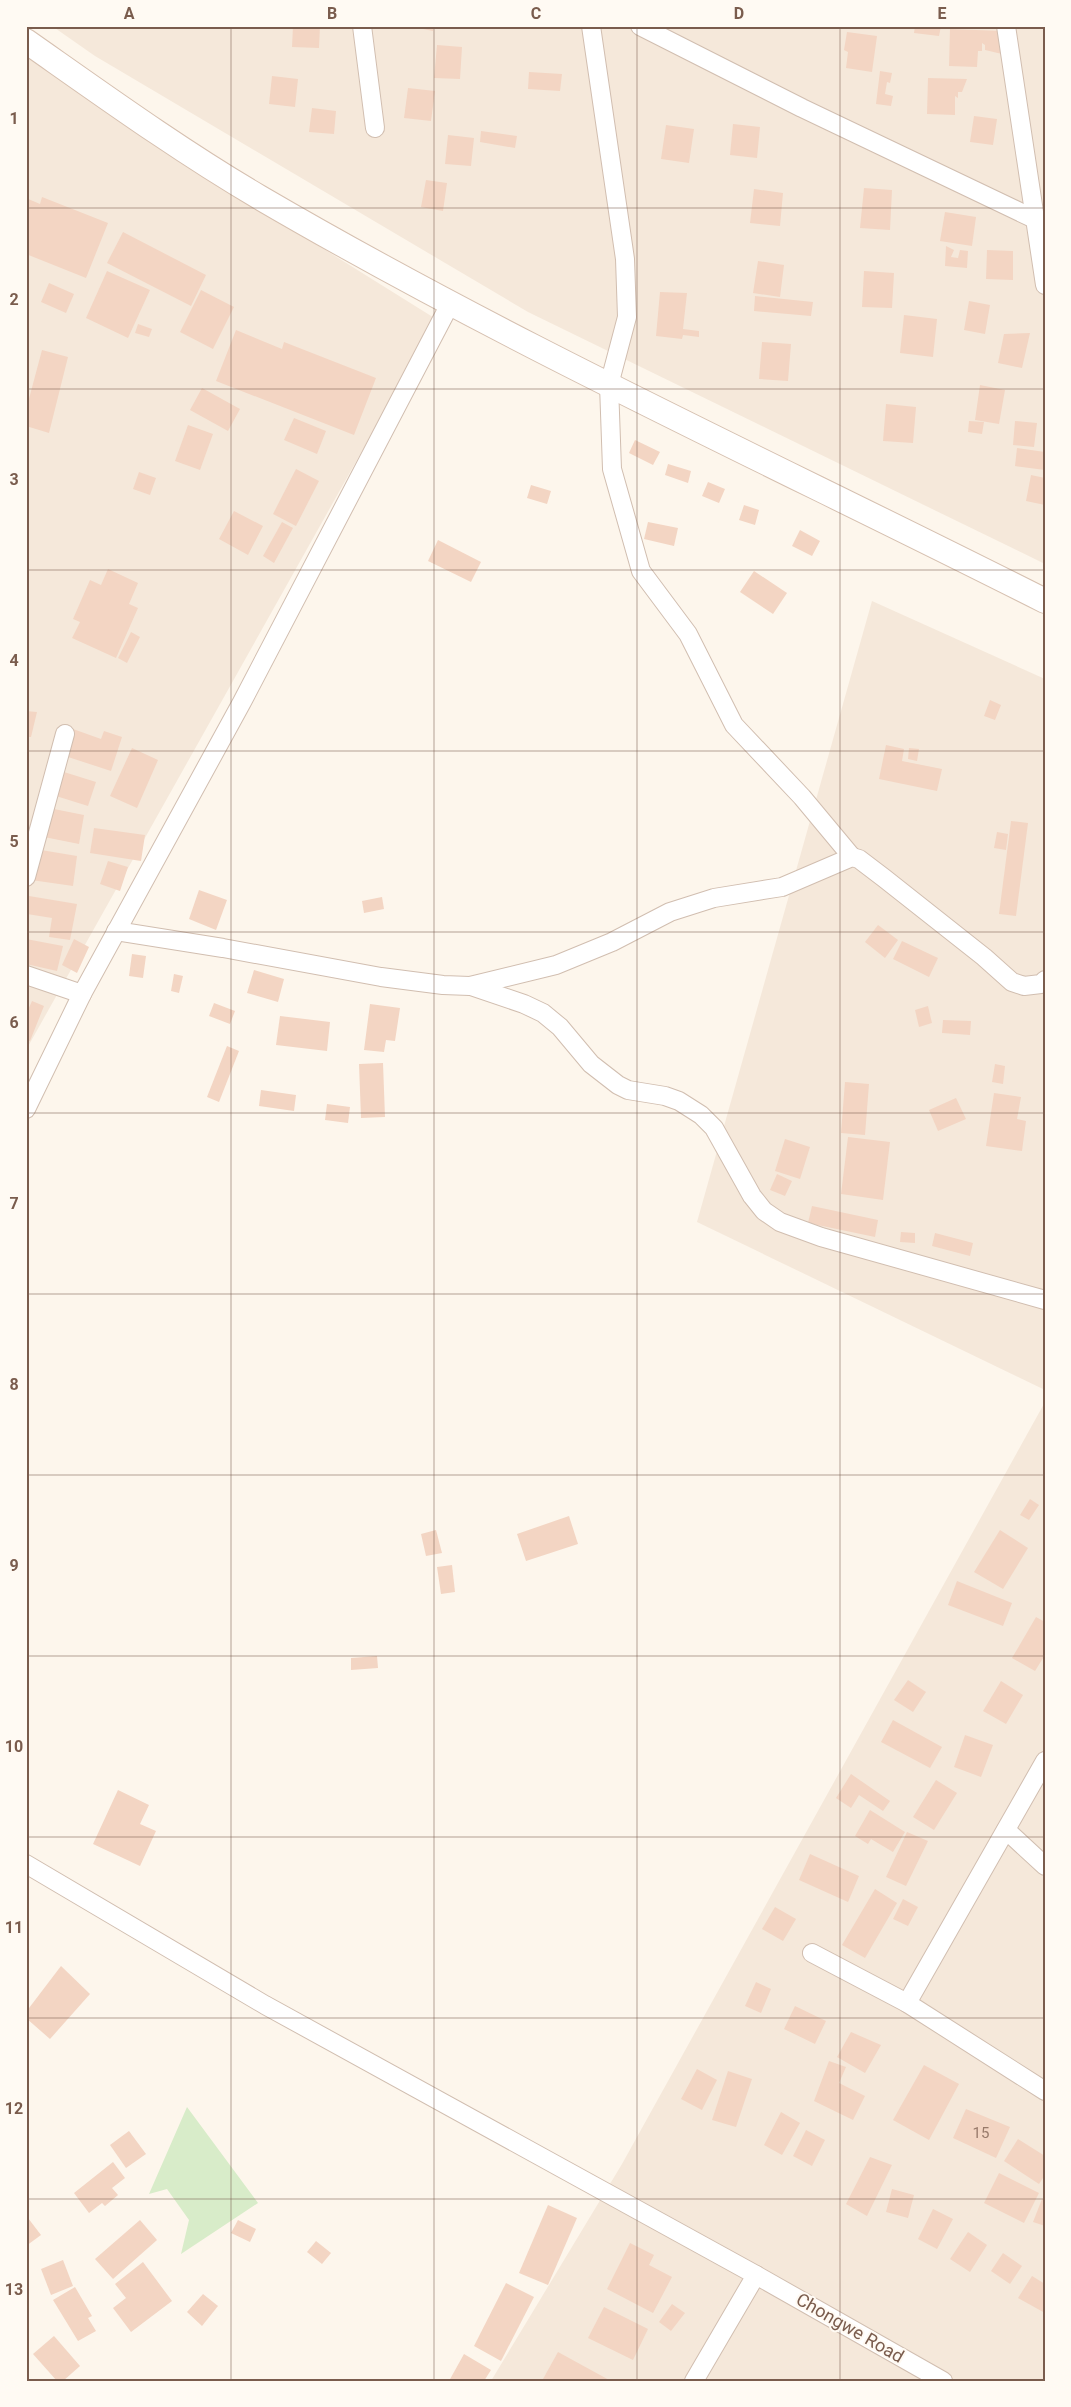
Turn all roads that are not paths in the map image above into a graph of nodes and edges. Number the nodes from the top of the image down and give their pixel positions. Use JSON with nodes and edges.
{"nodes":[{"id":1,"x":362,"y":26,"type":"edge"},
{"id":2,"x":591,"y":26,"type":"edge"},
{"id":3,"x":640,"y":26,"type":"edge"},
{"id":4,"x":1006,"y":26,"type":"edge"},
{"id":5,"x":26,"y":41,"type":"edge"},
{"id":6,"x":376,"y":128,"type":"dead end"},
{"id":7,"x":1040,"y":221,"type":"edge"},
{"id":8,"x":1045,"y":285,"type":"edge"},
{"id":9,"x":450,"y":304,"type":"junction"},
{"id":10,"x":609,"y":385,"type":"junction"},
{"id":11,"x":1045,"y":601,"type":"edge"},
{"id":12,"x":65,"y":734,"type":"dead end"},
{"id":13,"x":852,"y":857,"type":"junction"},
{"id":14,"x":26,"y":878,"type":"edge"},
{"id":15,"x":116,"y":932,"type":"junction"},
{"id":16,"x":26,"y":976,"type":"edge"},
{"id":17,"x":1045,"y":980,"type":"edge"},
{"id":18,"x":470,"y":986,"type":"junction"},
{"id":19,"x":82,"y":994,"type":"junction"},
{"id":20,"x":26,"y":1109,"type":"edge"},
{"id":21,"x":1045,"y":1300,"type":"edge"},
{"id":22,"x":1045,"y":1762,"type":"edge"},
{"id":23,"x":1006,"y":1830,"type":"junction"},
{"id":24,"x":26,"y":1864,"type":"edge"},
{"id":25,"x":1045,"y":1866,"type":"edge"},
{"id":26,"x":812,"y":1953,"type":"dead end"},
{"id":27,"x":907,"y":2003,"type":"junction"},
{"id":28,"x":1045,"y":2090,"type":"edge"},
{"id":29,"x":756,"y":2275,"type":"junction"},
{"id":30,"x":694,"y":2381,"type":"edge"},
{"id":31,"x":943,"y":2381,"type":"edge"}],
"edges":[{"from":1,"to":6,"type":"street"},
{"from":2,"to":10,"type":"street"},
{"from":3,"to":7,"type":"street"},
{"from":4,"to":7,"type":"street"},
{"from":5,"to":9,"type":"street"},
{"from":7,"to":8,"type":"street"},
{"from":9,"to":10,"type":"street"},
{"from":9,"to":15,"type":"street"},
{"from":10,"to":11,"type":"street"},
{"from":10,"to":13,"type":"street"},
{"from":12,"to":14,"type":"street"},
{"from":13,"to":17,"type":"street"},
{"from":13,"to":18,"type":"street"},
{"from":15,"to":18,"type":"street"},
{"from":15,"to":19,"type":"street"},
{"from":16,"to":19,"type":"street"},
{"from":18,"to":21,"type":"street"},
{"from":19,"to":20,"type":"street"},
{"from":22,"to":23,"type":"street"},
{"from":23,"to":25,"type":"street"},
{"from":23,"to":27,"type":"street"},
{"from":24,"to":29,"type":"street","name":"Chongwe Road"},
{"from":26,"to":27,"type":"street"},
{"from":27,"to":28,"type":"street"},
{"from":29,"to":30,"type":"street"},
{"from":29,"to":31,"type":"street","name":"Chongwe Road"}]}
